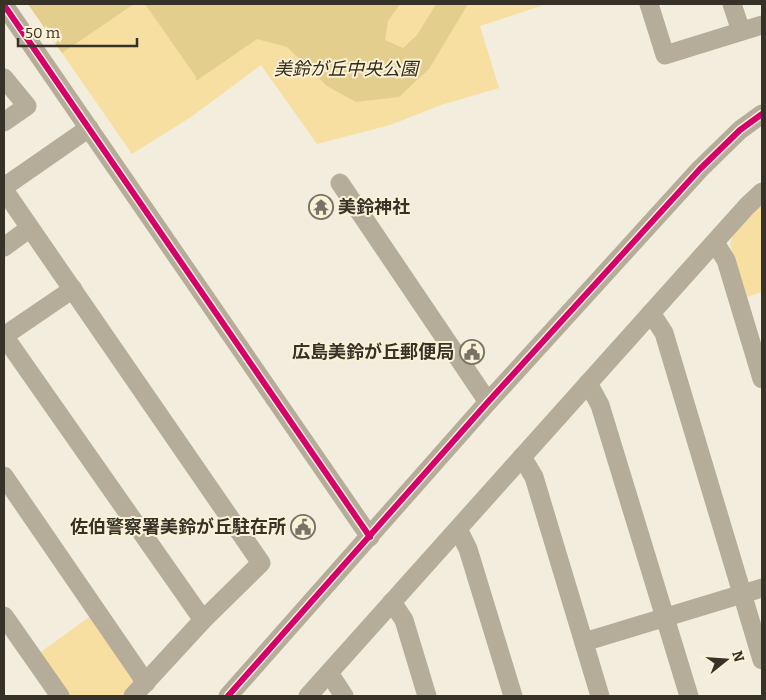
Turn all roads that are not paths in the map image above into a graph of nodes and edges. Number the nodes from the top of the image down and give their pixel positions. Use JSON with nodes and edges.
{"nodes":[{"id":1,"x":649,"y":4,"type":"edge"},
{"id":2,"x":732,"y":4,"type":"edge"},
{"id":3,"x":4,"y":5,"type":"edge"},
{"id":4,"x":762,"y":24,"type":"edge"},
{"id":5,"x":740,"y":31,"type":"junction"},
{"id":6,"x":4,"y":78,"type":"edge"},
{"id":7,"x":762,"y":114,"type":"edge"},
{"id":8,"x":4,"y":122,"type":"edge"},
{"id":9,"x":88,"y":128,"type":"junction"},
{"id":10,"x":340,"y":183,"type":"dead end"},
{"id":11,"x":4,"y":189,"type":"edge"},
{"id":12,"x":762,"y":192,"type":"edge"},
{"id":13,"x":30,"y":228,"type":"junction"},
{"id":14,"x":715,"y":243,"type":"junction"},
{"id":15,"x":4,"y":246,"type":"edge"},
{"id":16,"x":72,"y":289,"type":"junction"},
{"id":17,"x":651,"y":313,"type":"junction"},
{"id":18,"x":4,"y":336,"type":"edge"},
{"id":19,"x":762,"y":379,"type":"edge"},
{"id":20,"x":588,"y":383,"type":"junction"},
{"id":21,"x":488,"y":402,"type":"junction"},
{"id":22,"x":522,"y":457,"type":"junction"},
{"id":23,"x":4,"y":476,"type":"edge"},
{"id":24,"x":458,"y":529,"type":"junction"},
{"id":25,"x":370,"y":537,"type":"junction"},
{"id":26,"x":762,"y":588,"type":"edge"},
{"id":27,"x":742,"y":594,"type":"junction"},
{"id":28,"x":392,"y":602,"type":"junction"},
{"id":29,"x":4,"y":616,"type":"edge"},
{"id":30,"x":666,"y":618,"type":"junction"},
{"id":31,"x":203,"y":620,"type":"junction"},
{"id":32,"x":584,"y":642,"type":"junction"},
{"id":33,"x":762,"y":660,"type":"edge"},
{"id":34,"x":330,"y":673,"type":"junction"},
{"id":35,"x":139,"y":690,"type":"edge"},
{"id":36,"x":60,"y":696,"type":"edge"},
{"id":37,"x":228,"y":696,"type":"edge"},
{"id":38,"x":308,"y":696,"type":"edge"},
{"id":39,"x":344,"y":696,"type":"edge"},
{"id":40,"x":427,"y":696,"type":"edge"},
{"id":41,"x":513,"y":696,"type":"edge"},
{"id":42,"x":600,"y":696,"type":"edge"},
{"id":43,"x":689,"y":696,"type":"edge"}],
"edges":[{"from":1,"to":5,"type":"street"},
{"from":2,"to":5,"type":"street"},
{"from":3,"to":9,"type":"street"},
{"from":4,"to":5,"type":"street"},
{"from":6,"to":8,"type":"street"},
{"from":7,"to":21,"type":"street"},
{"from":9,"to":11,"type":"street"},
{"from":9,"to":25,"type":"street"},
{"from":10,"to":21,"type":"street"},
{"from":11,"to":13,"type":"street"},
{"from":12,"to":14,"type":"street"},
{"from":13,"to":15,"type":"street"},
{"from":13,"to":16,"type":"street"},
{"from":14,"to":17,"type":"street"},
{"from":14,"to":19,"type":"street"},
{"from":16,"to":18,"type":"street"},
{"from":16,"to":31,"type":"street"},
{"from":17,"to":20,"type":"street"},
{"from":17,"to":27,"type":"street"},
{"from":18,"to":31,"type":"street"},
{"from":20,"to":22,"type":"street"},
{"from":20,"to":30,"type":"street"},
{"from":21,"to":25,"type":"street"},
{"from":22,"to":24,"type":"street"},
{"from":22,"to":32,"type":"street"},
{"from":23,"to":35,"type":"street"},
{"from":24,"to":28,"type":"street"},
{"from":24,"to":41,"type":"street"},
{"from":25,"to":37,"type":"street"},
{"from":26,"to":27,"type":"street"},
{"from":27,"to":30,"type":"street"},
{"from":27,"to":33,"type":"street"},
{"from":28,"to":34,"type":"street"},
{"from":28,"to":40,"type":"street"},
{"from":29,"to":36,"type":"street"},
{"from":30,"to":32,"type":"street"},
{"from":30,"to":43,"type":"street"},
{"from":31,"to":35,"type":"street"},
{"from":32,"to":42,"type":"street"},
{"from":34,"to":38,"type":"street"},
{"from":34,"to":39,"type":"street"}]}
